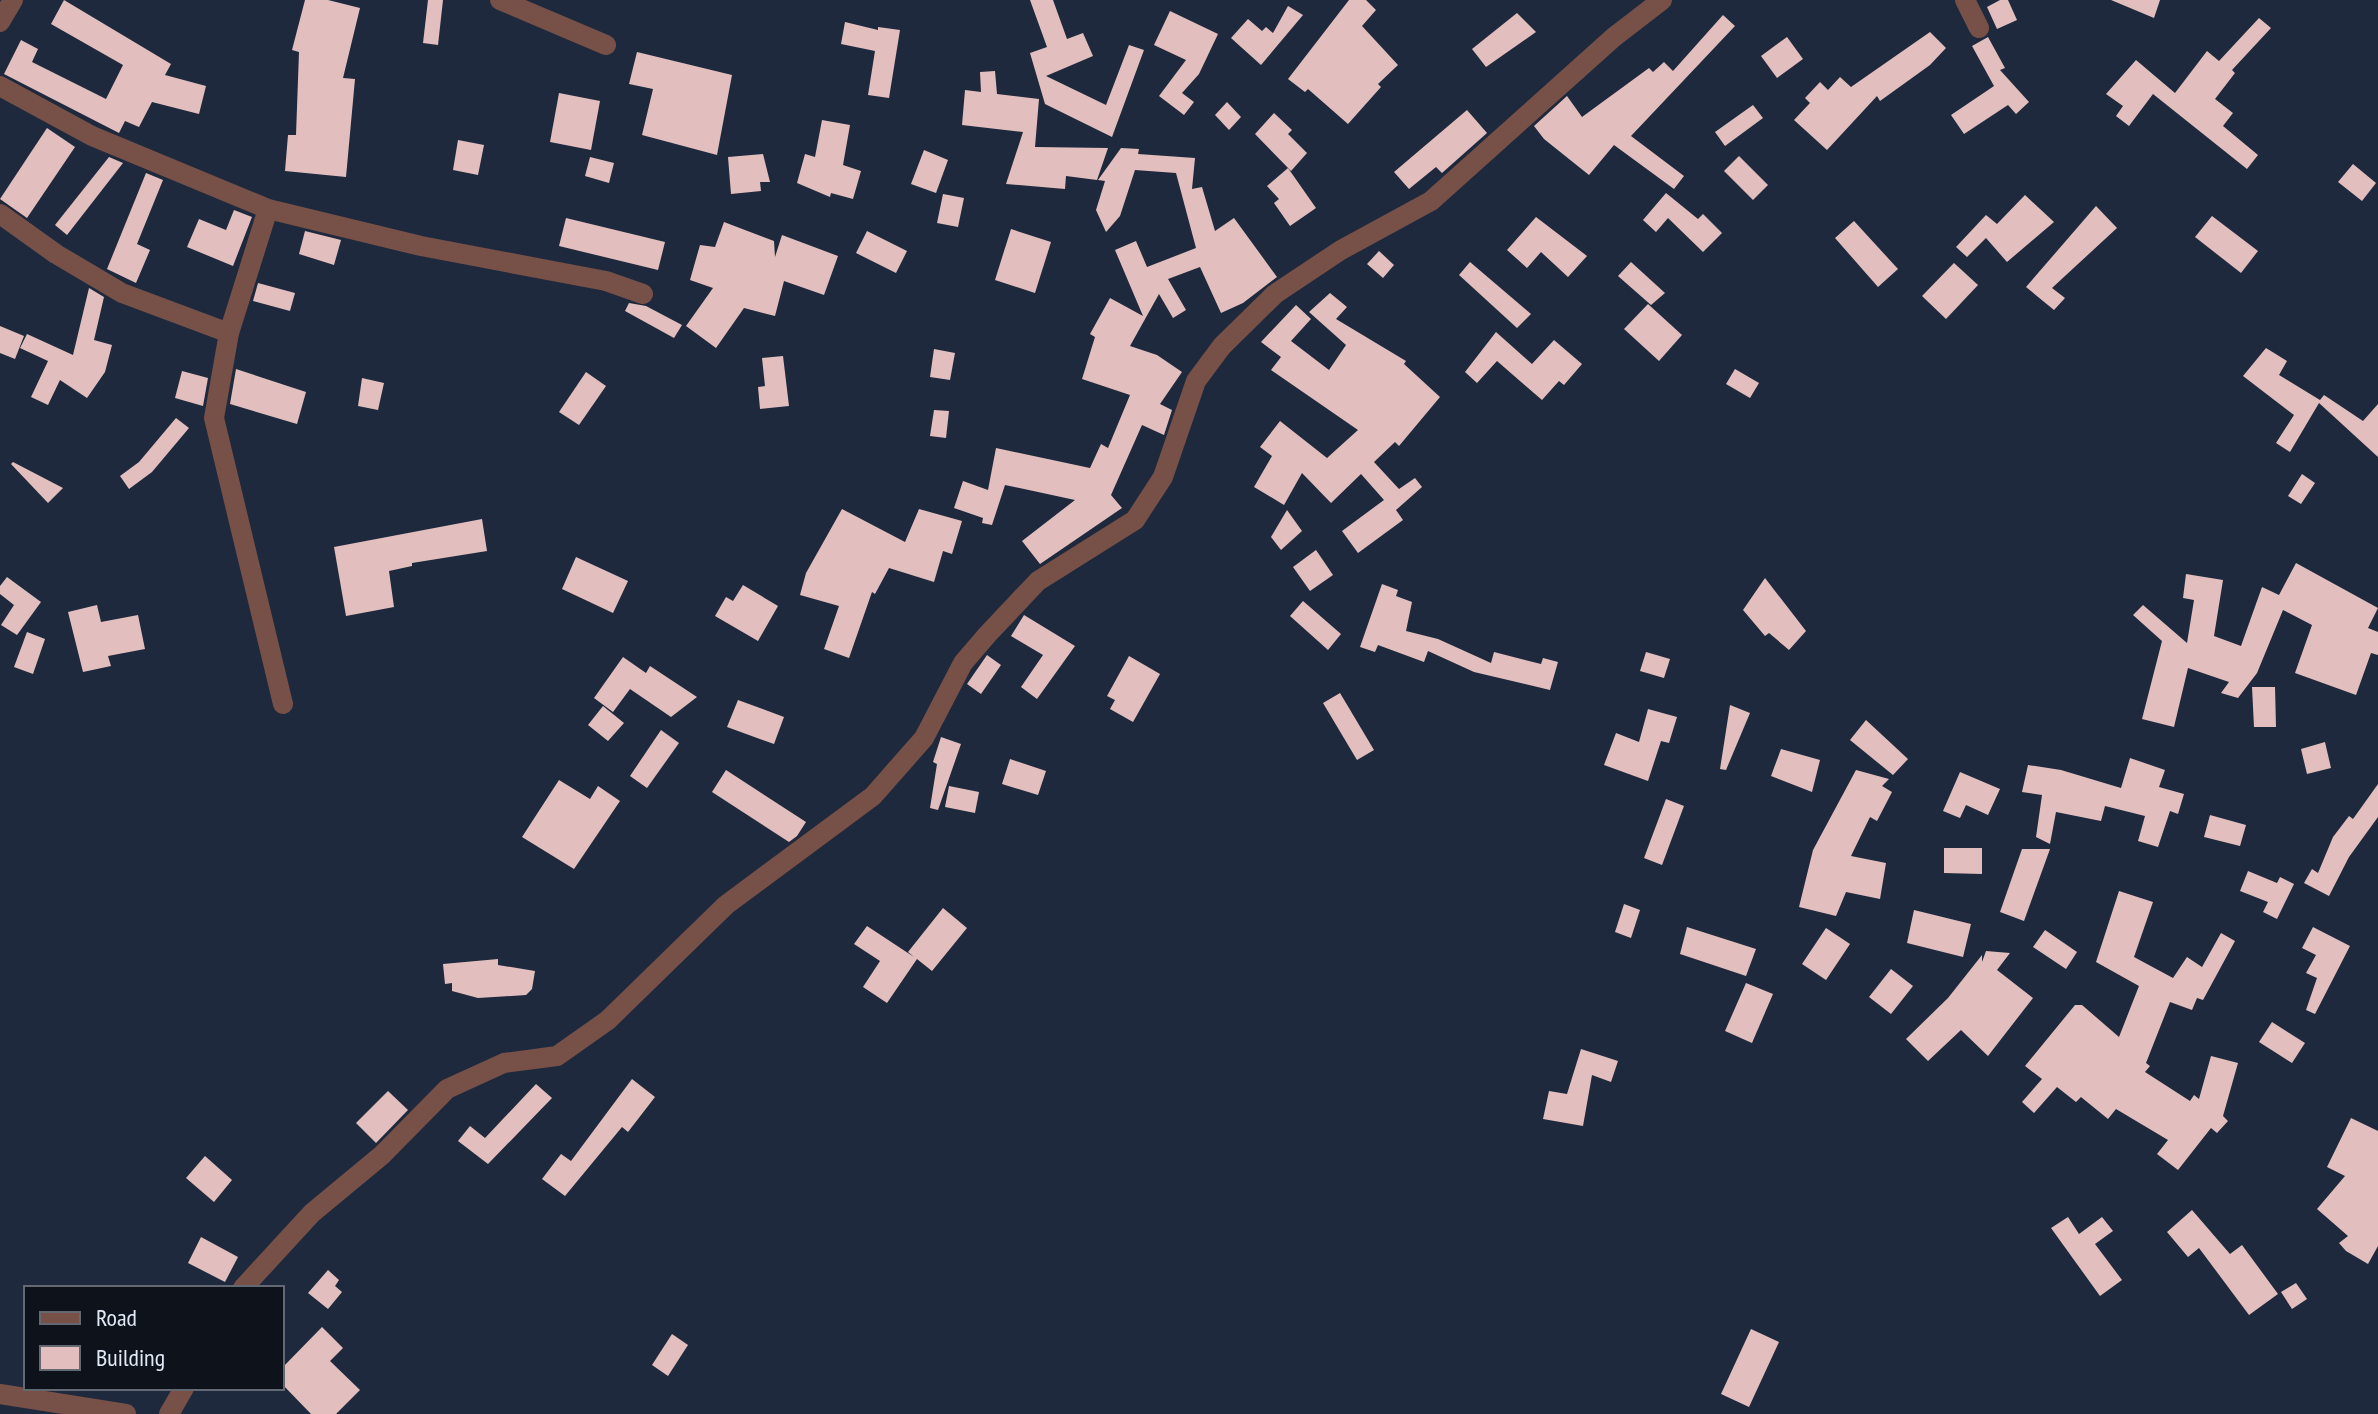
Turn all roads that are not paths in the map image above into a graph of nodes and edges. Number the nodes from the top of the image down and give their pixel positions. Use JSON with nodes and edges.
{"nodes":[{"id":1,"x":13,"y":0,"type":"edge"},
{"id":2,"x":500,"y":0,"type":"edge"},
{"id":3,"x":1662,"y":0,"type":"edge"},
{"id":4,"x":1965,"y":0,"type":"edge"},
{"id":5,"x":0,"y":22,"type":"edge"},
{"id":6,"x":1979,"y":28,"type":"dead end"},
{"id":7,"x":606,"y":45,"type":"dead end"},
{"id":8,"x":0,"y":86,"type":"edge"},
{"id":9,"x":268,"y":209,"type":"junction"},
{"id":10,"x":0,"y":214,"type":"edge"},
{"id":11,"x":643,"y":294,"type":"dead end"},
{"id":12,"x":229,"y":333,"type":"junction"},
{"id":13,"x":283,"y":704,"type":"dead end"},
{"id":14,"x":245,"y":1286,"type":"edge"},
{"id":15,"x":183,"y":1390,"type":"edge"},
{"id":16,"x":0,"y":1394,"type":"edge"},
{"id":17,"x":126,"y":1414,"type":"edge"},
{"id":18,"x":169,"y":1414,"type":"edge"}],
"edges":[{"from":1,"to":5,"type":"street"},
{"from":2,"to":7,"type":"street"},
{"from":3,"to":14,"type":"street"},
{"from":4,"to":6,"type":"street"},
{"from":8,"to":9,"type":"street"},
{"from":9,"to":11,"type":"street"},
{"from":9,"to":12,"type":"street"},
{"from":10,"to":12,"type":"street"},
{"from":12,"to":13,"type":"street"},
{"from":15,"to":18,"type":"street"},
{"from":16,"to":17,"type":"street"}]}
